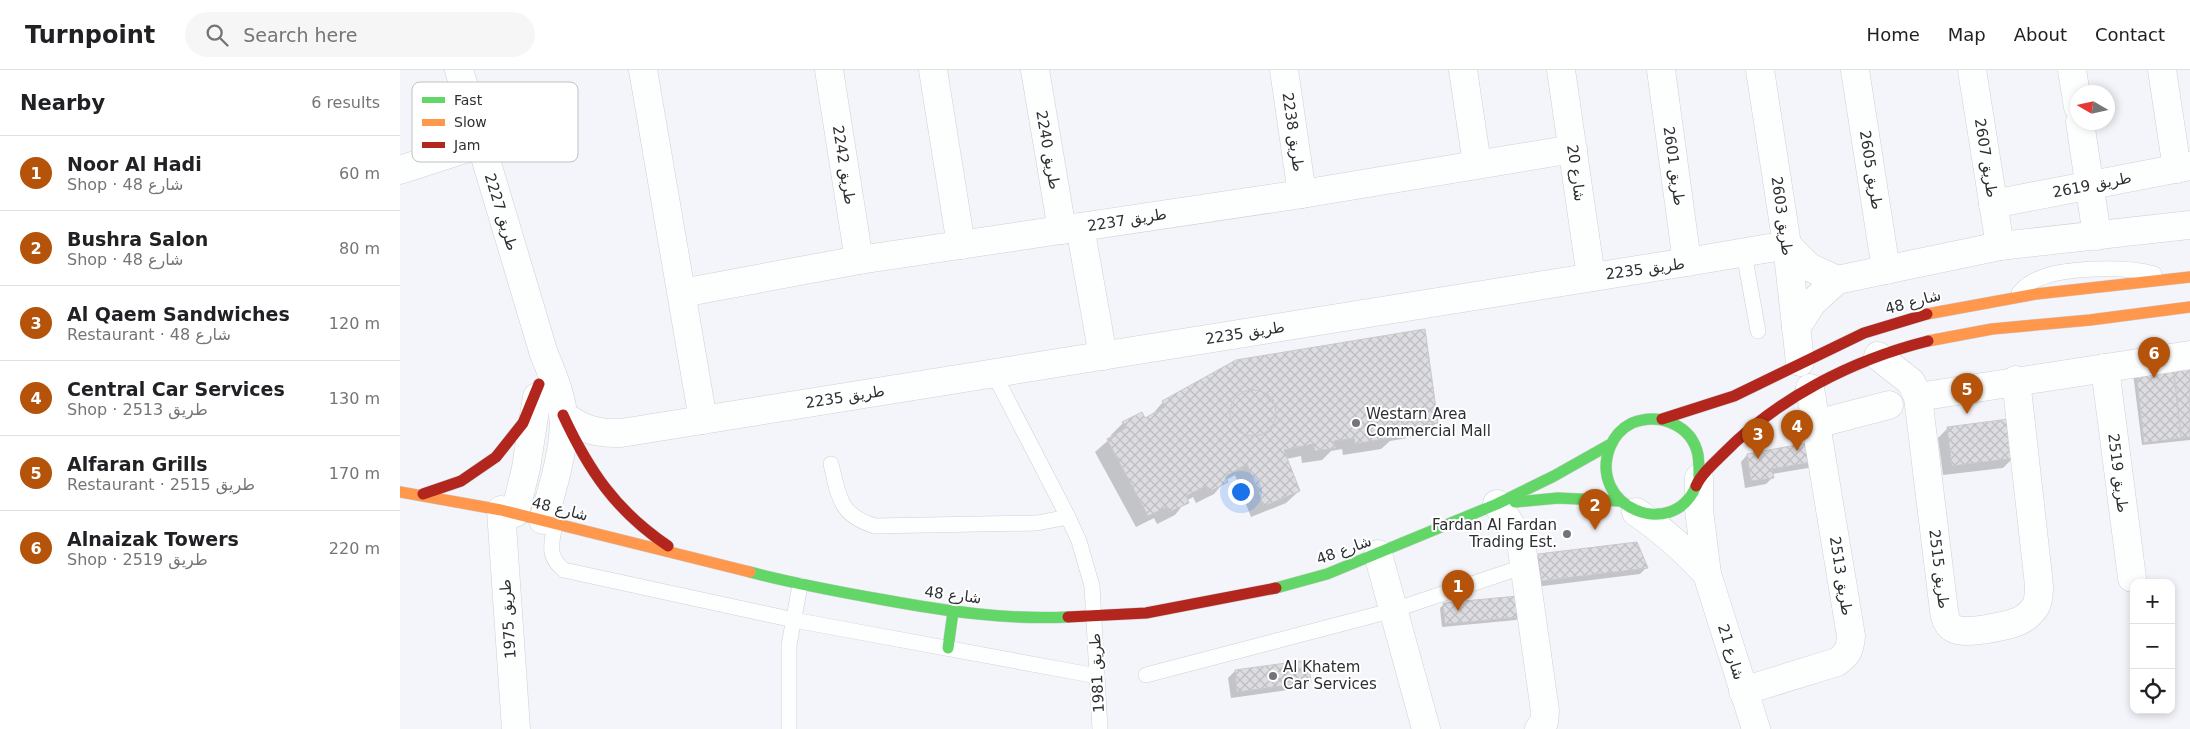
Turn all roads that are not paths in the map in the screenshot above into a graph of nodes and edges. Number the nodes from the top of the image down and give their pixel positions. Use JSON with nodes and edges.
{"nodes":[{"id":1,"x":643,"y":70,"type":"edge"},
{"id":2,"x":829,"y":70,"type":"edge"},
{"id":3,"x":933,"y":70,"type":"edge"},
{"id":4,"x":1035,"y":70,"type":"edge"},
{"id":5,"x":1284,"y":70,"type":"edge"},
{"id":6,"x":1463,"y":70,"type":"edge"},
{"id":7,"x":1561,"y":70,"type":"edge"},
{"id":8,"x":1662,"y":70,"type":"edge"},
{"id":9,"x":1760,"y":70,"type":"edge"},
{"id":10,"x":1855,"y":70,"type":"edge"},
{"id":11,"x":1972,"y":70,"type":"edge"},
{"id":12,"x":2072,"y":70,"type":"edge"},
{"id":13,"x":2162,"y":70,"type":"edge"},
{"id":14,"x":2074,"y":85,"type":"edge"},
{"id":15,"x":2081,"y":130,"type":"edge"},
{"id":16,"x":1573,"y":149,"type":"junction"},
{"id":17,"x":425,"y":162,"type":"edge"},
{"id":18,"x":485,"y":162,"type":"edge"},
{"id":19,"x":1478,"y":164,"type":"junction"},
{"id":20,"x":2183,"y":168,"type":"edge"},
{"id":21,"x":400,"y":170,"type":"edge"},
{"id":22,"x":2090,"y":185,"type":"junction"},
{"id":23,"x":1302,"y":194,"type":"junction"},
{"id":24,"x":1993,"y":204,"type":"junction"},
{"id":25,"x":2190,"y":225,"type":"edge"},
{"id":26,"x":1071,"y":228,"type":"junction"},
{"id":27,"x":2098,"y":236,"type":"junction"},
{"id":28,"x":962,"y":245,"type":"junction"},
{"id":29,"x":1787,"y":245,"type":"junction"},
{"id":30,"x":2000,"y":246,"type":"junction"},
{"id":31,"x":1744,"y":252,"type":"junction"},
{"id":32,"x":859,"y":260,"type":"junction"},
{"id":33,"x":1687,"y":262,"type":"junction"},
{"id":34,"x":1886,"y":270,"type":"junction"},
{"id":35,"x":1591,"y":276,"type":"junction"},
{"id":36,"x":2190,"y":277,"type":"edge"},
{"id":37,"x":2173,"y":279,"type":"joint"},
{"id":38,"x":1837,"y":280,"type":"junction"},
{"id":39,"x":682,"y":293,"type":"junction"},
{"id":40,"x":2013,"y":298,"type":"joint"},
{"id":41,"x":2190,"y":308,"type":"edge"},
{"id":42,"x":1796,"y":328,"type":"junction"},
{"id":43,"x":1758,"y":331,"type":"dead end"},
{"id":44,"x":544,"y":354,"type":"junction"},
{"id":45,"x":2190,"y":355,"type":"edge"},
{"id":46,"x":1103,"y":356,"type":"junction"},
{"id":47,"x":1878,"y":356,"type":"junction"},
{"id":48,"x":1800,"y":362,"type":"junction"},
{"id":49,"x":2105,"y":368,"type":"junction"},
{"id":50,"x":994,"y":374,"type":"junction"},
{"id":51,"x":2016,"y":380,"type":"junction"},
{"id":52,"x":539,"y":384,"type":"junction"},
{"id":53,"x":1810,"y":388,"type":"junction"},
{"id":54,"x":1918,"y":397,"type":"junction"},
{"id":55,"x":1889,"y":405,"type":"dead end"},
{"id":56,"x":563,"y":415,"type":"junction"},
{"id":57,"x":1662,"y":419,"type":"junction"},
{"id":58,"x":703,"y":420,"type":"junction"},
{"id":59,"x":1816,"y":424,"type":"junction"},
{"id":60,"x":1609,"y":445,"type":"junction"},
{"id":61,"x":831,"y":464,"type":"dead end"},
{"id":62,"x":1700,"y":478,"type":"junction"},
{"id":63,"x":400,"y":492,"type":"edge"},
{"id":64,"x":421,"y":494,"type":"junction"},
{"id":65,"x":1496,"y":504,"type":"junction"},
{"id":66,"x":1628,"y":506,"type":"junction"},
{"id":67,"x":508,"y":512,"type":"junction"},
{"id":68,"x":1068,"y":516,"type":"junction"},
{"id":69,"x":549,"y":522,"type":"junction"},
{"id":70,"x":1378,"y":554,"type":"junction"},
{"id":71,"x":682,"y":555,"type":"junction"},
{"id":72,"x":1525,"y":566,"type":"junction"},
{"id":73,"x":1707,"y":574,"type":"junction"},
{"id":74,"x":2132,"y":578,"type":"dead end"},
{"id":75,"x":800,"y":585,"type":"junction"},
{"id":76,"x":1394,"y":610,"type":"junction"},
{"id":77,"x":953,"y":612,"type":"junction"},
{"id":78,"x":1094,"y":616,"type":"junction"},
{"id":79,"x":794,"y":620,"type":"junction"},
{"id":80,"x":948,"y":648,"type":"junction"},
{"id":81,"x":1146,"y":675,"type":"dead end"},
{"id":82,"x":1097,"y":676,"type":"junction"},
{"id":83,"x":1743,"y":691,"type":"junction"},
{"id":84,"x":516,"y":729,"type":"edge"},
{"id":85,"x":789,"y":729,"type":"edge"},
{"id":86,"x":1100,"y":729,"type":"edge"},
{"id":87,"x":1426,"y":729,"type":"edge"},
{"id":88,"x":1539,"y":729,"type":"edge"},
{"id":89,"x":1756,"y":729,"type":"edge"}],
"edges":[{"from":1,"to":39,"type":"street"},
{"from":2,"to":32,"type":"street","name":"طريق 2242"},
{"from":3,"to":28,"type":"street"},
{"from":4,"to":26,"type":"street","name":"طريق 2240"},
{"from":5,"to":23,"type":"street","name":"طريق 2238"},
{"from":6,"to":19,"type":"street"},
{"from":7,"to":16,"type":"street","name":"شارع 20"},
{"from":8,"to":33,"type":"street","name":"طريق 2601"},
{"from":9,"to":29,"type":"street","name":"طريق 2603"},
{"from":10,"to":34,"type":"street","name":"طريق 2605"},
{"from":11,"to":24,"type":"street","name":"طريق 2607"},
{"from":12,"to":14,"type":"street"},
{"from":13,"to":20,"type":"street"},
{"from":15,"to":22,"type":"street"},
{"from":16,"to":19,"type":"street","name":"طريق 2237"},
{"from":16,"to":35,"type":"street","name":"شارع 20"},
{"from":17,"to":21,"type":"street"},
{"from":18,"to":44,"type":"street","name":"طريق 2227"},
{"from":19,"to":23,"type":"street","name":"طريق 2237"},
{"from":20,"to":22,"type":"street","name":"طريق 2619"},
{"from":22,"to":24,"type":"street","name":"طريق 2619"},
{"from":22,"to":27,"type":"street"},
{"from":23,"to":26,"type":"street","name":"طريق 2237"},
{"from":24,"to":30,"type":"street","name":"طريق 2607"},
{"from":25,"to":27,"type":"street"},
{"from":26,"to":28,"type":"street","name":"طريق 2237"},
{"from":26,"to":46,"type":"street","name":"طريق 2240"},
{"from":27,"to":30,"type":"street"},
{"from":28,"to":32,"type":"street","name":"طريق 2237"},
{"from":29,"to":31,"type":"street","name":"طريق 2235"},
{"from":29,"to":38,"type":"street"},
{"from":29,"to":42,"type":"street","name":"طريق 2603"},
{"from":30,"to":34,"type":"street"},
{"from":31,"to":33,"type":"street","name":"طريق 2235"},
{"from":31,"to":43,"type":"lane"},
{"from":32,"to":39,"type":"street","name":"طريق 2237"},
{"from":33,"to":35,"type":"street","name":"طريق 2235"},
{"from":34,"to":38,"type":"street"},
{"from":35,"to":46,"type":"street","name":"طريق 2235"},
{"from":36,"to":37,"type":"street"},
{"from":37,"to":40,"type":"lane"},
{"from":38,"to":42,"type":"street"},
{"from":39,"to":58,"type":"street"},
{"from":40,"to":48,"type":"street","name":"شارع 48"},
{"from":41,"to":47,"type":"street"},
{"from":42,"to":48,"type":"street","name":"طريق 2603"},
{"from":44,"to":52,"type":"street","name":"طريق 2227"},
{"from":44,"to":56,"type":"street","name":"طريق 2227"},
{"from":45,"to":49,"type":"street"},
{"from":46,"to":50,"type":"street","name":"طريق 2235"},
{"from":47,"to":53,"type":"street"},
{"from":47,"to":54,"type":"street","name":"طريق 2515"},
{"from":48,"to":57,"type":"street","name":"شارع 48"},
{"from":49,"to":51,"type":"street"},
{"from":49,"to":74,"type":"street","name":"طريق 2519"},
{"from":50,"to":58,"type":"street","name":"طريق 2235"},
{"from":50,"to":68,"type":"lane","name":"طريق 1981"},
{"from":51,"to":54,"type":"street"},
{"from":51,"to":54,"type":"street","name":"طريق 2515"},
{"from":52,"to":64,"type":"street"},
{"from":52,"to":67,"type":"street","name":"طريق 2227"},
{"from":53,"to":59,"type":"street","name":"طريق 2513"},
{"from":53,"to":62,"type":"street"},
{"from":55,"to":59,"type":"street"},
{"from":56,"to":58,"type":"street","name":"طريق 2235"},
{"from":56,"to":69,"type":"street","name":"طريق 2227"},
{"from":56,"to":71,"type":"street"},
{"from":57,"to":60,"type":"street"},
{"from":57,"to":62,"type":"street"},
{"from":59,"to":83,"type":"street","name":"طريق 2513"},
{"from":60,"to":65,"type":"street","name":"شارع 48"},
{"from":60,"to":66,"type":"street"},
{"from":61,"to":68,"type":"lane"},
{"from":62,"to":66,"type":"street"},
{"from":62,"to":73,"type":"street","name":"شارع 21"},
{"from":63,"to":64,"type":"street","name":"شارع 48"},
{"from":64,"to":67,"type":"street","name":"شارع 48"},
{"from":65,"to":66,"type":"street","name":"شارع 48"},
{"from":65,"to":70,"type":"street","name":"شارع 48"},
{"from":65,"to":72,"type":"street"},
{"from":66,"to":73,"type":"street"},
{"from":67,"to":69,"type":"street","name":"شارع 48"},
{"from":67,"to":84,"type":"street","name":"طريق 1975"},
{"from":68,"to":78,"type":"lane","name":"طريق 1981"},
{"from":69,"to":71,"type":"street","name":"شارع 48"},
{"from":69,"to":79,"type":"lane"},
{"from":70,"to":76,"type":"street"},
{"from":70,"to":78,"type":"street","name":"شارع 48"},
{"from":71,"to":75,"type":"street","name":"شارع 48"},
{"from":72,"to":76,"type":"lane"},
{"from":72,"to":88,"type":"street"},
{"from":73,"to":83,"type":"street","name":"شارع 21"},
{"from":75,"to":77,"type":"street","name":"شارع 48"},
{"from":75,"to":79,"type":"lane"},
{"from":76,"to":81,"type":"lane"},
{"from":76,"to":87,"type":"street"},
{"from":77,"to":78,"type":"street","name":"شارع 48"},
{"from":77,"to":80,"type":"street"},
{"from":78,"to":82,"type":"lane","name":"طريق 1981"},
{"from":79,"to":80,"type":"lane"},
{"from":79,"to":85,"type":"lane"},
{"from":80,"to":82,"type":"lane"},
{"from":82,"to":86,"type":"lane","name":"طريق 1981"},
{"from":83,"to":89,"type":"street","name":"شارع 21"}]}
